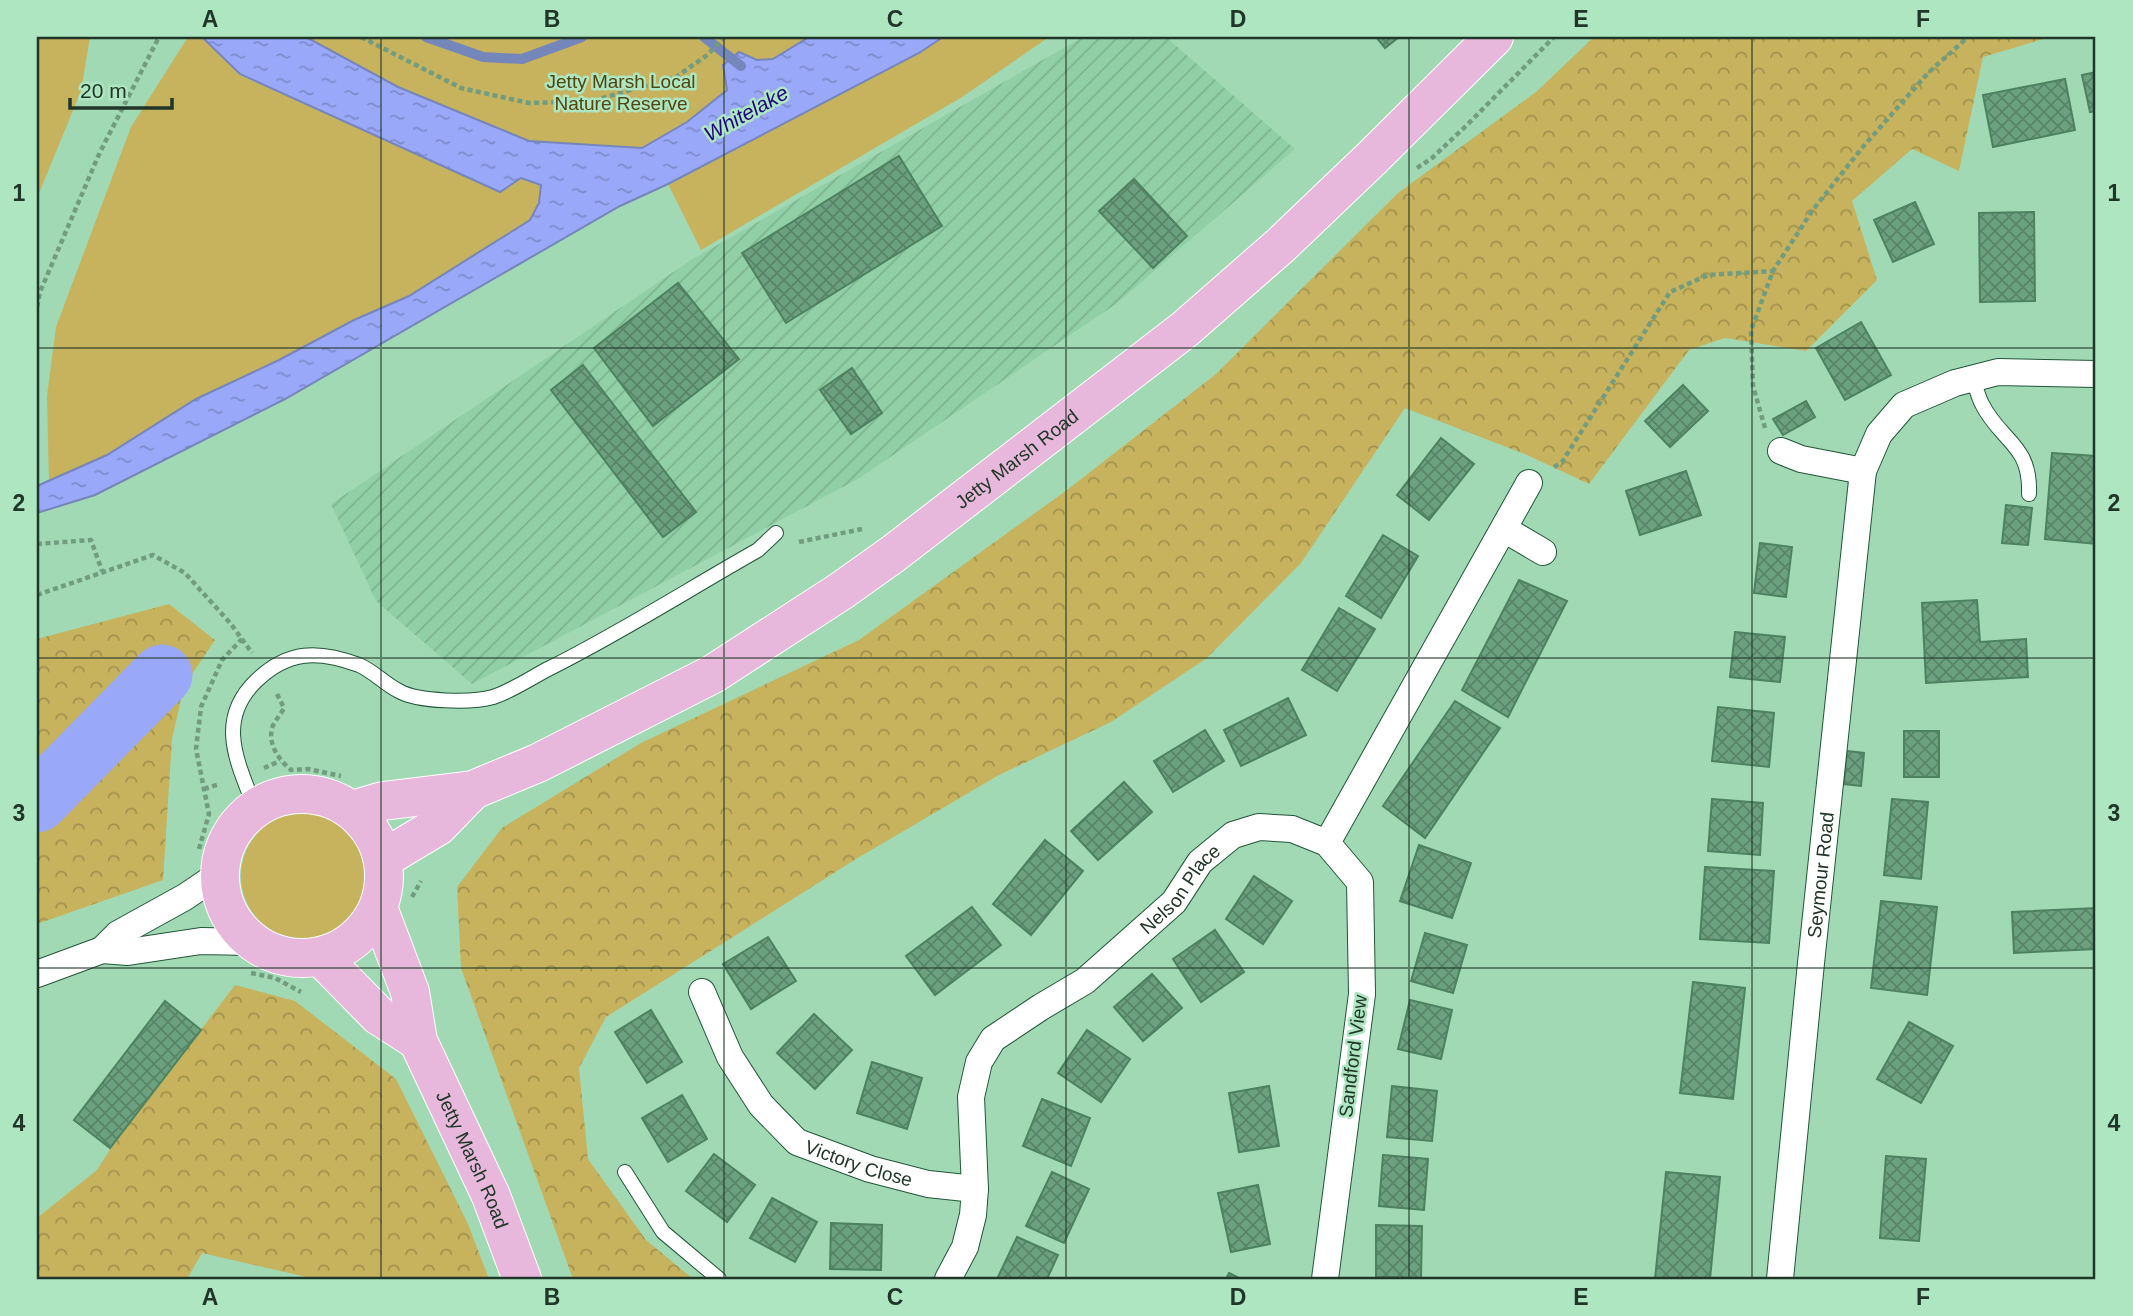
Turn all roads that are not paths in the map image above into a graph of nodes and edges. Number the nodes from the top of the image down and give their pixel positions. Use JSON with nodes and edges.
{"nodes":[{"id":1,"x":1494,"y":37,"type":"edge"},
{"id":2,"x":2096,"y":374,"type":"edge"},
{"id":3,"x":1973,"y":378,"type":"junction"},
{"id":4,"x":1781,"y":451,"type":"road end"},
{"id":5,"x":1863,"y":471,"type":"junction"},
{"id":6,"x":1530,"y":483,"type":"road end"},
{"id":7,"x":2029,"y":494,"type":"dead end"},
{"id":8,"x":1504,"y":529,"type":"junction"},
{"id":9,"x":776,"y":533,"type":"dead end"},
{"id":10,"x":1543,"y":552,"type":"dead end"},
{"id":11,"x":473,"y":789,"type":"junction"},
{"id":12,"x":255,"y":808,"type":"junction"},
{"id":13,"x":353,"y":810,"type":"junction"},
{"id":14,"x":1327,"y":843,"type":"junction"},
{"id":15,"x":383,"y":859,"type":"junction"},
{"id":16,"x":208,"y":864,"type":"junction"},
{"id":17,"x":395,"y":909,"type":"junction"},
{"id":18,"x":102,"y":950,"type":"junction"},
{"id":19,"x":245,"y":956,"type":"junction"},
{"id":20,"x":321,"y":957,"type":"junction"},
{"id":21,"x":37,"y":974,"type":"edge"},
{"id":22,"x":702,"y":992,"type":"dead end"},
{"id":23,"x":418,"y":1041,"type":"junction"},
{"id":24,"x":625,"y":1172,"type":"dead end"},
{"id":25,"x":975,"y":1189,"type":"junction"},
{"id":26,"x":522,"y":1279,"type":"edge"},
{"id":27,"x":719,"y":1279,"type":"edge"},
{"id":28,"x":948,"y":1279,"type":"edge"},
{"id":29,"x":1325,"y":1279,"type":"edge"},
{"id":30,"x":1780,"y":1279,"type":"edge"}],
"edges":[{"from":1,"to":11,"type":"main road","name":"Jetty Marsh Road"},
{"from":2,"to":3,"type":"street","name":"Seymour Road"},
{"from":3,"to":5,"type":"street","name":"Seymour Road"},
{"from":3,"to":7,"type":"lane"},
{"from":4,"to":5,"type":"street"},
{"from":5,"to":30,"type":"street","name":"Seymour Road"},
{"from":6,"to":8,"type":"street"},
{"from":8,"to":10,"type":"street"},
{"from":8,"to":14,"type":"street"},
{"from":9,"to":12,"type":"lane"},
{"from":11,"to":13,"type":"main road","name":"Jetty Marsh Road"},
{"from":11,"to":15,"type":"main road","name":"Jetty Marsh Road"},
{"from":12,"to":13,"type":"main road"},
{"from":12,"to":16,"type":"main road"},
{"from":13,"to":15,"type":"main road"},
{"from":14,"to":25,"type":"street","name":"Nelson Place"},
{"from":14,"to":29,"type":"street","name":"Sandford View"},
{"from":15,"to":17,"type":"main road"},
{"from":16,"to":18,"type":"street"},
{"from":16,"to":19,"type":"main road"},
{"from":17,"to":20,"type":"main road"},
{"from":17,"to":23,"type":"main road","name":"Jetty Marsh Road"},
{"from":18,"to":19,"type":"street"},
{"from":18,"to":21,"type":"street"},
{"from":19,"to":20,"type":"main road"},
{"from":20,"to":23,"type":"main road"},
{"from":22,"to":25,"type":"street","name":"Victory Close"},
{"from":23,"to":26,"type":"main road","name":"Jetty Marsh Road"},
{"from":24,"to":27,"type":"lane"},
{"from":25,"to":28,"type":"street","name":"Nelson Place"}]}
